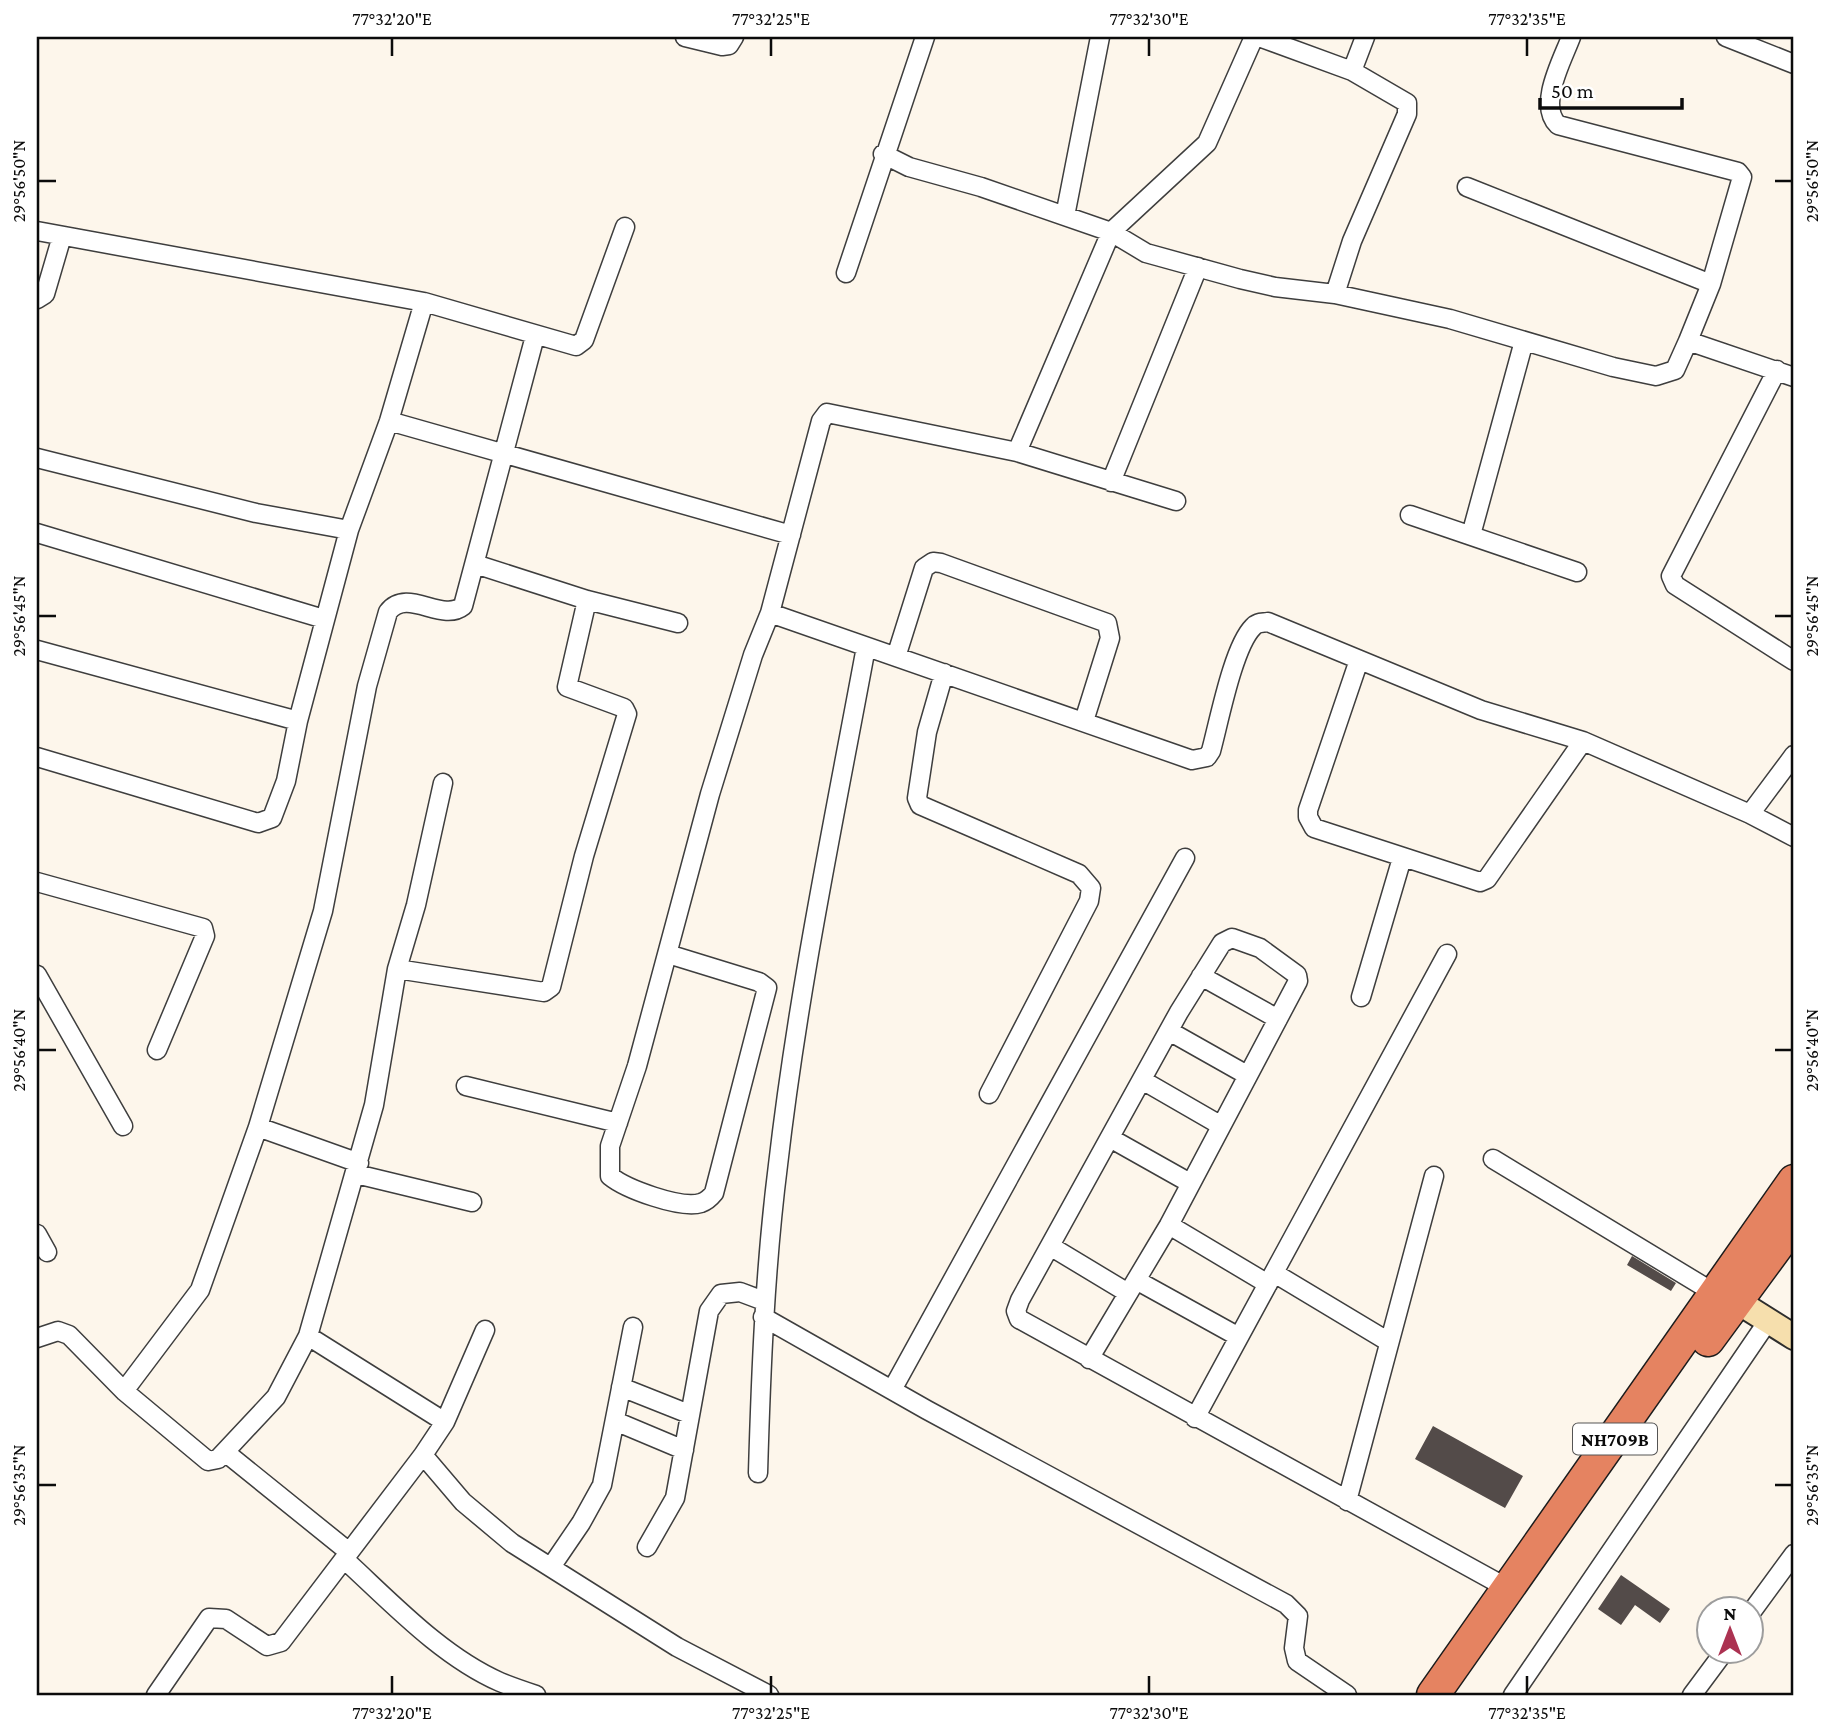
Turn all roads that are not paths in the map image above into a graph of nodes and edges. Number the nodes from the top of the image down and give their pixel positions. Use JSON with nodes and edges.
{"nodes":[{"id":1,"x":684,"y":37,"type":"edge"},
{"id":2,"x":734,"y":37,"type":"edge"},
{"id":3,"x":925,"y":37,"type":"edge"},
{"id":4,"x":1100,"y":37,"type":"edge"},
{"id":5,"x":1257,"y":37,"type":"edge"},
{"id":6,"x":1365,"y":37,"type":"edge"},
{"id":7,"x":1571,"y":37,"type":"edge"},
{"id":8,"x":1726,"y":37,"type":"edge"},
{"id":9,"x":1794,"y":64,"type":"edge"},
{"id":10,"x":1352,"y":71,"type":"junction"},
{"id":11,"x":883,"y":154,"type":"junction"},
{"id":12,"x":1467,"y":187,"type":"dead end"},
{"id":13,"x":1065,"y":216,"type":"junction"},
{"id":14,"x":625,"y":227,"type":"dead end"},
{"id":15,"x":37,"y":231,"type":"edge"},
{"id":16,"x":1111,"y":232,"type":"junction"},
{"id":17,"x":62,"y":236,"type":"junction"},
{"id":18,"x":1198,"y":267,"type":"junction"},
{"id":19,"x":846,"y":273,"type":"dead end"},
{"id":20,"x":1711,"y":285,"type":"junction"},
{"id":21,"x":1335,"y":293,"type":"junction"},
{"id":22,"x":37,"y":299,"type":"edge"},
{"id":23,"x":424,"y":302,"type":"junction"},
{"id":24,"x":535,"y":336,"type":"junction"},
{"id":25,"x":1524,"y":341,"type":"junction"},
{"id":26,"x":1688,"y":341,"type":"junction"},
{"id":27,"x":1777,"y":370,"type":"junction"},
{"id":28,"x":1794,"y":377,"type":"edge"},
{"id":29,"x":389,"y":422,"type":"junction"},
{"id":30,"x":1017,"y":452,"type":"junction"},
{"id":31,"x":501,"y":454,"type":"junction"},
{"id":32,"x":37,"y":458,"type":"edge"},
{"id":33,"x":1111,"y":482,"type":"junction"},
{"id":34,"x":1176,"y":501,"type":"dead end"},
{"id":35,"x":1410,"y":515,"type":"dead end"},
{"id":36,"x":349,"y":530,"type":"junction"},
{"id":37,"x":37,"y":533,"type":"edge"},
{"id":38,"x":791,"y":535,"type":"junction"},
{"id":39,"x":1471,"y":535,"type":"junction"},
{"id":40,"x":475,"y":564,"type":"junction"},
{"id":41,"x":1577,"y":572,"type":"dead end"},
{"id":42,"x":587,"y":600,"type":"junction"},
{"id":43,"x":770,"y":613,"type":"junction"},
{"id":44,"x":324,"y":619,"type":"junction"},
{"id":45,"x":678,"y":623,"type":"dead end"},
{"id":46,"x":866,"y":647,"type":"junction"},
{"id":47,"x":37,"y":650,"type":"edge"},
{"id":48,"x":896,"y":657,"type":"junction"},
{"id":49,"x":1359,"y":660,"type":"junction"},
{"id":50,"x":1794,"y":661,"type":"edge"},
{"id":51,"x":944,"y":673,"type":"junction"},
{"id":52,"x":1084,"y":721,"type":"junction"},
{"id":53,"x":298,"y":722,"type":"junction"},
{"id":54,"x":1583,"y":741,"type":"junction"},
{"id":55,"x":1794,"y":755,"type":"edge"},
{"id":56,"x":37,"y":757,"type":"edge"},
{"id":57,"x":443,"y":783,"type":"dead end"},
{"id":58,"x":1750,"y":814,"type":"junction"},
{"id":59,"x":1794,"y":837,"type":"edge"},
{"id":60,"x":1185,"y":858,"type":"dead end"},
{"id":61,"x":1402,"y":858,"type":"junction"},
{"id":62,"x":37,"y":881,"type":"edge"},
{"id":63,"x":668,"y":954,"type":"junction"},
{"id":64,"x":1447,"y":954,"type":"dead end"},
{"id":65,"x":397,"y":969,"type":"junction"},
{"id":66,"x":37,"y":975,"type":"edge"},
{"id":67,"x":1201,"y":976,"type":"junction"},
{"id":68,"x":1361,"y":997,"type":"dead end"},
{"id":69,"x":1278,"y":1019,"type":"junction"},
{"id":70,"x":1169,"y":1031,"type":"junction"},
{"id":71,"x":157,"y":1050,"type":"dead end"},
{"id":72,"x":1247,"y":1075,"type":"junction"},
{"id":73,"x":1142,"y":1080,"type":"junction"},
{"id":74,"x":466,"y":1086,"type":"dead end"},
{"id":75,"x":989,"y":1094,"type":"dead end"},
{"id":76,"x":618,"y":1122,"type":"junction"},
{"id":77,"x":1220,"y":1125,"type":"junction"},
{"id":78,"x":123,"y":1126,"type":"dead end"},
{"id":79,"x":258,"y":1127,"type":"junction"},
{"id":80,"x":1110,"y":1139,"type":"junction"},
{"id":81,"x":1493,"y":1159,"type":"dead end"},
{"id":82,"x":357,"y":1169,"type":"junction"},
{"id":83,"x":1433,"y":1176,"type":"dead end"},
{"id":84,"x":1794,"y":1181,"type":"edge"},
{"id":85,"x":1190,"y":1183,"type":"junction"},
{"id":86,"x":472,"y":1202,"type":"dead end"},
{"id":87,"x":1794,"y":1223,"type":"edge"},
{"id":88,"x":1169,"y":1225,"type":"junction"},
{"id":89,"x":37,"y":1234,"type":"edge"},
{"id":90,"x":1050,"y":1246,"type":"junction"},
{"id":91,"x":47,"y":1252,"type":"dead end"},
{"id":92,"x":1271,"y":1279,"type":"junction"},
{"id":93,"x":1132,"y":1287,"type":"junction"},
{"id":94,"x":1724,"y":1295,"type":"junction"},
{"id":95,"x":764,"y":1309,"type":"junction"},
{"id":96,"x":1768,"y":1321,"type":"junction"},
{"id":97,"x":633,"y":1327,"type":"dead end"},
{"id":98,"x":485,"y":1330,"type":"dead end"},
{"id":99,"x":308,"y":1336,"type":"junction"},
{"id":100,"x":1239,"y":1337,"type":"junction"},
{"id":101,"x":1794,"y":1337,"type":"edge"},
{"id":102,"x":37,"y":1338,"type":"edge"},
{"id":103,"x":1389,"y":1342,"type":"junction"},
{"id":104,"x":1089,"y":1359,"type":"junction"},
{"id":105,"x":621,"y":1387,"type":"junction"},
{"id":106,"x":892,"y":1390,"type":"junction"},
{"id":107,"x":124,"y":1391,"type":"junction"},
{"id":108,"x":689,"y":1414,"type":"junction"},
{"id":109,"x":1195,"y":1418,"type":"junction"},
{"id":110,"x":615,"y":1421,"type":"junction"},
{"id":111,"x":445,"y":1422,"type":"junction"},
{"id":112,"x":684,"y":1450,"type":"junction"},
{"id":113,"x":225,"y":1452,"type":"junction"},
{"id":114,"x":423,"y":1455,"type":"junction"},
{"id":115,"x":758,"y":1473,"type":"dead end"},
{"id":116,"x":1348,"y":1501,"type":"junction"},
{"id":117,"x":647,"y":1547,"type":"dead end"},
{"id":118,"x":1794,"y":1554,"type":"edge"},
{"id":119,"x":347,"y":1555,"type":"junction"},
{"id":120,"x":551,"y":1567,"type":"junction"},
{"id":121,"x":1509,"y":1589,"type":"junction"},
{"id":122,"x":1764,"y":1596,"type":"edge"},
{"id":123,"x":1713,"y":1666,"type":"edge"},
{"id":124,"x":156,"y":1695,"type":"edge"},
{"id":125,"x":536,"y":1695,"type":"edge"},
{"id":126,"x":769,"y":1695,"type":"edge"},
{"id":127,"x":1347,"y":1695,"type":"edge"},
{"id":128,"x":1433,"y":1695,"type":"edge"},
{"id":129,"x":1457,"y":1695,"type":"edge"},
{"id":130,"x":1513,"y":1695,"type":"edge"},
{"id":131,"x":1692,"y":1695,"type":"edge"}],
"edges":[{"from":1,"to":2,"type":"street"},
{"from":3,"to":11,"type":"street"},
{"from":4,"to":13,"type":"street"},
{"from":5,"to":10,"type":"street"},
{"from":5,"to":16,"type":"street"},
{"from":6,"to":10,"type":"street"},
{"from":7,"to":20,"type":"street"},
{"from":8,"to":9,"type":"street"},
{"from":10,"to":21,"type":"street"},
{"from":11,"to":13,"type":"street"},
{"from":11,"to":19,"type":"street"},
{"from":12,"to":20,"type":"street"},
{"from":13,"to":16,"type":"street"},
{"from":14,"to":24,"type":"street"},
{"from":15,"to":17,"type":"street"},
{"from":16,"to":18,"type":"street"},
{"from":16,"to":30,"type":"street"},
{"from":17,"to":22,"type":"street"},
{"from":17,"to":23,"type":"street"},
{"from":18,"to":21,"type":"street"},
{"from":18,"to":33,"type":"street"},
{"from":20,"to":26,"type":"street"},
{"from":21,"to":25,"type":"street"},
{"from":23,"to":24,"type":"street"},
{"from":23,"to":29,"type":"street"},
{"from":24,"to":31,"type":"street"},
{"from":25,"to":26,"type":"street"},
{"from":25,"to":39,"type":"street"},
{"from":26,"to":27,"type":"street"},
{"from":27,"to":28,"type":"street"},
{"from":27,"to":50,"type":"street"},
{"from":29,"to":31,"type":"street"},
{"from":29,"to":36,"type":"street"},
{"from":30,"to":33,"type":"street"},
{"from":30,"to":38,"type":"street"},
{"from":31,"to":38,"type":"street"},
{"from":31,"to":40,"type":"street"},
{"from":32,"to":36,"type":"street"},
{"from":33,"to":34,"type":"street"},
{"from":35,"to":39,"type":"street"},
{"from":36,"to":44,"type":"street"},
{"from":37,"to":44,"type":"street"},
{"from":38,"to":43,"type":"street"},
{"from":39,"to":41,"type":"street"},
{"from":40,"to":42,"type":"street"},
{"from":40,"to":79,"type":"street"},
{"from":42,"to":45,"type":"street"},
{"from":42,"to":65,"type":"street"},
{"from":43,"to":46,"type":"street"},
{"from":43,"to":63,"type":"street"},
{"from":44,"to":53,"type":"street"},
{"from":46,"to":48,"type":"street"},
{"from":46,"to":95,"type":"street"},
{"from":47,"to":53,"type":"street"},
{"from":48,"to":51,"type":"street"},
{"from":48,"to":52,"type":"street"},
{"from":49,"to":52,"type":"street"},
{"from":49,"to":54,"type":"street"},
{"from":49,"to":61,"type":"street"},
{"from":51,"to":52,"type":"street"},
{"from":51,"to":75,"type":"street"},
{"from":53,"to":56,"type":"street"},
{"from":54,"to":58,"type":"street"},
{"from":54,"to":61,"type":"street"},
{"from":55,"to":58,"type":"street"},
{"from":57,"to":65,"type":"street"},
{"from":58,"to":59,"type":"street"},
{"from":60,"to":106,"type":"street"},
{"from":61,"to":68,"type":"street"},
{"from":62,"to":71,"type":"street"},
{"from":63,"to":76,"type":"street"},
{"from":63,"to":76,"type":"street"},
{"from":64,"to":92,"type":"street"},
{"from":65,"to":82,"type":"street"},
{"from":66,"to":78,"type":"street"},
{"from":67,"to":69,"type":"street"},
{"from":67,"to":69,"type":"street"},
{"from":67,"to":70,"type":"street"},
{"from":69,"to":72,"type":"street"},
{"from":70,"to":72,"type":"street"},
{"from":70,"to":73,"type":"street"},
{"from":72,"to":77,"type":"street"},
{"from":73,"to":77,"type":"street"},
{"from":73,"to":80,"type":"street"},
{"from":74,"to":76,"type":"street"},
{"from":77,"to":85,"type":"street"},
{"from":79,"to":82,"type":"street"},
{"from":79,"to":107,"type":"street"},
{"from":80,"to":85,"type":"street"},
{"from":80,"to":90,"type":"street"},
{"from":81,"to":94,"type":"street"},
{"from":82,"to":86,"type":"street"},
{"from":82,"to":99,"type":"street"},
{"from":83,"to":103,"type":"street"},
{"from":84,"to":94,"type":"highway","number":"NH709B"},
{"from":85,"to":88,"type":"street"},
{"from":87,"to":94,"type":"highway","number":"NH709B"},
{"from":88,"to":92,"type":"street"},
{"from":88,"to":93,"type":"street"},
{"from":89,"to":91,"type":"street"},
{"from":90,"to":93,"type":"street"},
{"from":90,"to":104,"type":"street"},
{"from":92,"to":100,"type":"street"},
{"from":92,"to":103,"type":"street"},
{"from":93,"to":100,"type":"street"},
{"from":93,"to":104,"type":"street"},
{"from":94,"to":96,"type":"street"},
{"from":94,"to":121,"type":"highway","number":"NH709B"},
{"from":94,"to":129,"type":"highway","number":"NH709B"},
{"from":95,"to":106,"type":"street"},
{"from":95,"to":108,"type":"street"},
{"from":95,"to":115,"type":"street"},
{"from":96,"to":101,"type":"street"},
{"from":96,"to":130,"type":"street"},
{"from":97,"to":105,"type":"street"},
{"from":98,"to":111,"type":"street"},
{"from":99,"to":111,"type":"street"},
{"from":99,"to":113,"type":"street"},
{"from":100,"to":109,"type":"street"},
{"from":102,"to":107,"type":"street"},
{"from":103,"to":116,"type":"street"},
{"from":104,"to":109,"type":"street"},
{"from":105,"to":108,"type":"street"},
{"from":105,"to":110,"type":"street"},
{"from":106,"to":127,"type":"street"},
{"from":107,"to":113,"type":"street"},
{"from":108,"to":112,"type":"street"},
{"from":109,"to":116,"type":"street"},
{"from":110,"to":112,"type":"street"},
{"from":110,"to":120,"type":"street"},
{"from":111,"to":114,"type":"street"},
{"from":112,"to":117,"type":"street"},
{"from":113,"to":119,"type":"street"},
{"from":114,"to":119,"type":"street"},
{"from":114,"to":120,"type":"street"},
{"from":116,"to":121,"type":"street"},
{"from":118,"to":122,"type":"street"},
{"from":119,"to":124,"type":"street"},
{"from":119,"to":125,"type":"street"},
{"from":120,"to":126,"type":"street"},
{"from":121,"to":128,"type":"highway","number":"NH709B"},
{"from":123,"to":131,"type":"street"}]}
